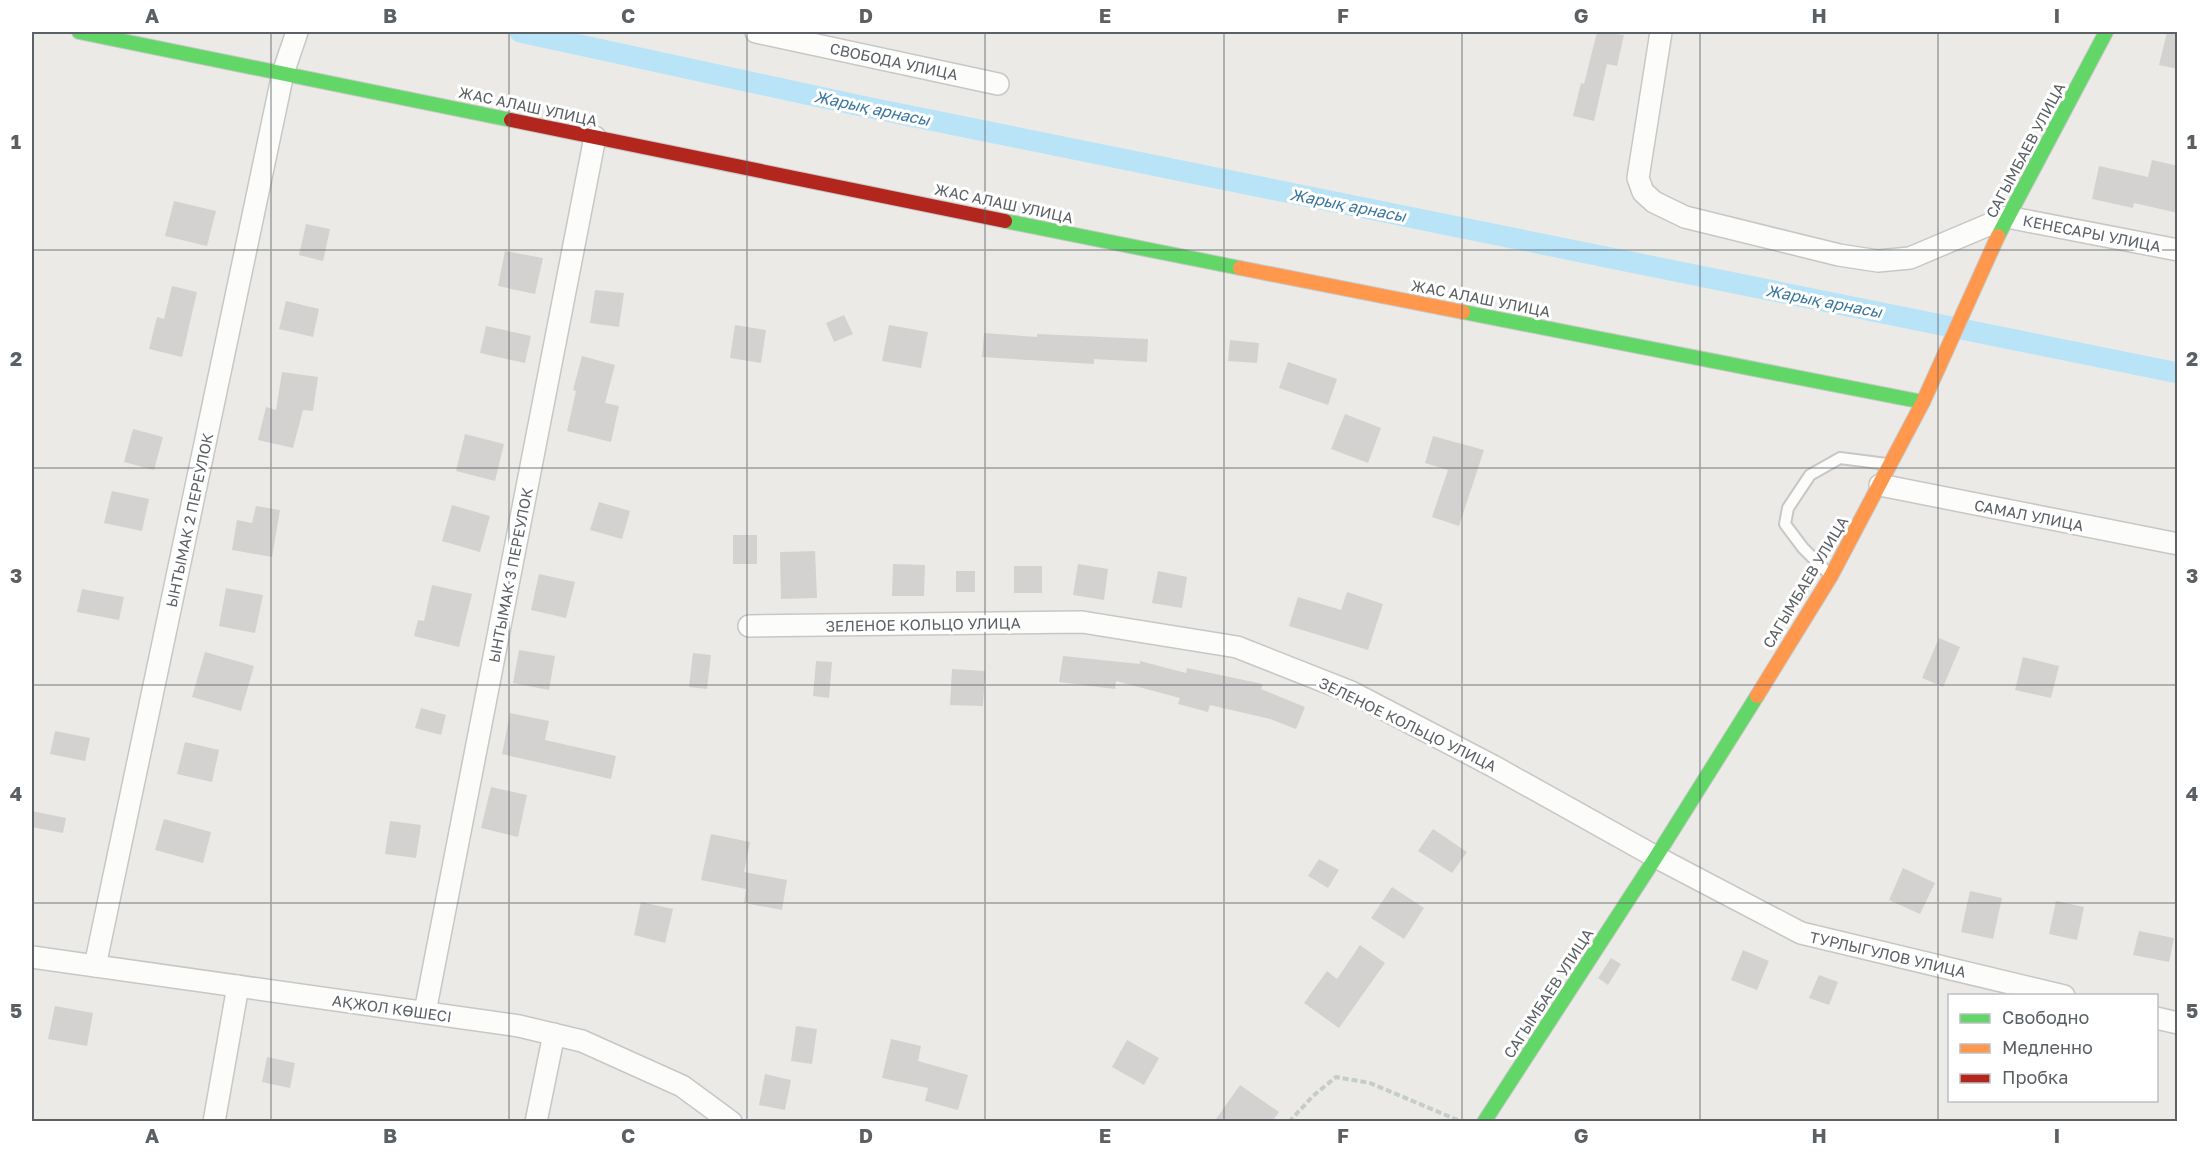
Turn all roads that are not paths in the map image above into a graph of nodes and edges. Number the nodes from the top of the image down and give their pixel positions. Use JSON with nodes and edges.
{"nodes":[{"id":1,"x":80,"y":32,"type":"edge"},
{"id":2,"x":297,"y":32,"type":"edge"},
{"id":3,"x":756,"y":32,"type":"edge"},
{"id":4,"x":1661,"y":32,"type":"edge"},
{"id":5,"x":2106,"y":32,"type":"edge"},
{"id":6,"x":283,"y":73,"type":"junction"},
{"id":7,"x":998,"y":84,"type":"dead end"},
{"id":8,"x":595,"y":137,"type":"junction"},
{"id":9,"x":2007,"y":217,"type":"junction"},
{"id":10,"x":2178,"y":250,"type":"edge"},
{"id":11,"x":1923,"y":402,"type":"junction"},
{"id":12,"x":1890,"y":464,"type":"junction"},
{"id":13,"x":1880,"y":485,"type":"junction"},
{"id":14,"x":2178,"y":544,"type":"edge"},
{"id":15,"x":1831,"y":576,"type":"junction"},
{"id":16,"x":749,"y":626,"type":"dead end"},
{"id":17,"x":1656,"y":856,"type":"junction"},
{"id":18,"x":32,"y":957,"type":"edge"},
{"id":19,"x":95,"y":966,"type":"junction"},
{"id":20,"x":238,"y":986,"type":"junction"},
{"id":21,"x":2056,"y":994,"type":"edge"},
{"id":22,"x":425,"y":1012,"type":"junction"},
{"id":23,"x":2158,"y":1018,"type":"edge"},
{"id":24,"x":2178,"y":1023,"type":"edge"},
{"id":25,"x":554,"y":1034,"type":"junction"},
{"id":26,"x":214,"y":1122,"type":"edge"},
{"id":27,"x":537,"y":1122,"type":"edge"},
{"id":28,"x":731,"y":1122,"type":"edge"},
{"id":29,"x":1484,"y":1122,"type":"edge"}],
"edges":[{"from":1,"to":6,"type":"street","name":"ЖАС АЛАШ УЛИЦА"},
{"from":2,"to":6,"type":"street","name":"ЫНТЫМАК 2 ПЕРЕУЛОК"},
{"from":3,"to":7,"type":"street","name":"СВОБОДА УЛИЦА"},
{"from":4,"to":9,"type":"street"},
{"from":5,"to":9,"type":"street","name":"САГЫМБАЕВ УЛИЦА"},
{"from":6,"to":8,"type":"street","name":"ЖАС АЛАШ УЛИЦА"},
{"from":6,"to":19,"type":"street","name":"ЫНТЫМАК 2 ПЕРЕУЛОК"},
{"from":8,"to":11,"type":"street","name":"ЖАС АЛАШ УЛИЦА"},
{"from":8,"to":22,"type":"street","name":"ЫНТЫМАК 3 ПЕРЕУЛОК"},
{"from":9,"to":10,"type":"street","name":"КЕНЕСАРЫ УЛИЦА"},
{"from":9,"to":11,"type":"street","name":"САГЫМБАЕВ УЛИЦА"},
{"from":11,"to":12,"type":"street","name":"САГЫМБАЕВ УЛИЦА"},
{"from":12,"to":13,"type":"street","name":"САГЫМБАЕВ УЛИЦА"},
{"from":12,"to":15,"type":"lane"},
{"from":13,"to":14,"type":"street","name":"САМАЛ УЛИЦА"},
{"from":13,"to":15,"type":"street","name":"САГЫМБАЕВ УЛИЦА"},
{"from":15,"to":17,"type":"street","name":"САГЫМБАЕВ УЛИЦА"},
{"from":16,"to":17,"type":"street","name":"ЗЕЛЕНОЕ КОЛЬЦО УЛИЦА"},
{"from":17,"to":21,"type":"street","name":"ТУРЛЫГУЛОВ УЛИЦА"},
{"from":17,"to":29,"type":"street","name":"САГЫМБАЕВ УЛИЦА"},
{"from":18,"to":19,"type":"street","name":"АҚЖОЛ КӨШЕСІ"},
{"from":19,"to":20,"type":"street","name":"АҚЖОЛ КӨШЕСІ"},
{"from":20,"to":22,"type":"street","name":"АҚЖОЛ КӨШЕСІ"},
{"from":20,"to":26,"type":"street"},
{"from":22,"to":25,"type":"street","name":"АҚЖОЛ КӨШЕСІ"},
{"from":23,"to":24,"type":"street"},
{"from":25,"to":27,"type":"street"},
{"from":25,"to":28,"type":"street","name":"АҚЖОЛ КӨШЕСІ"}]}
